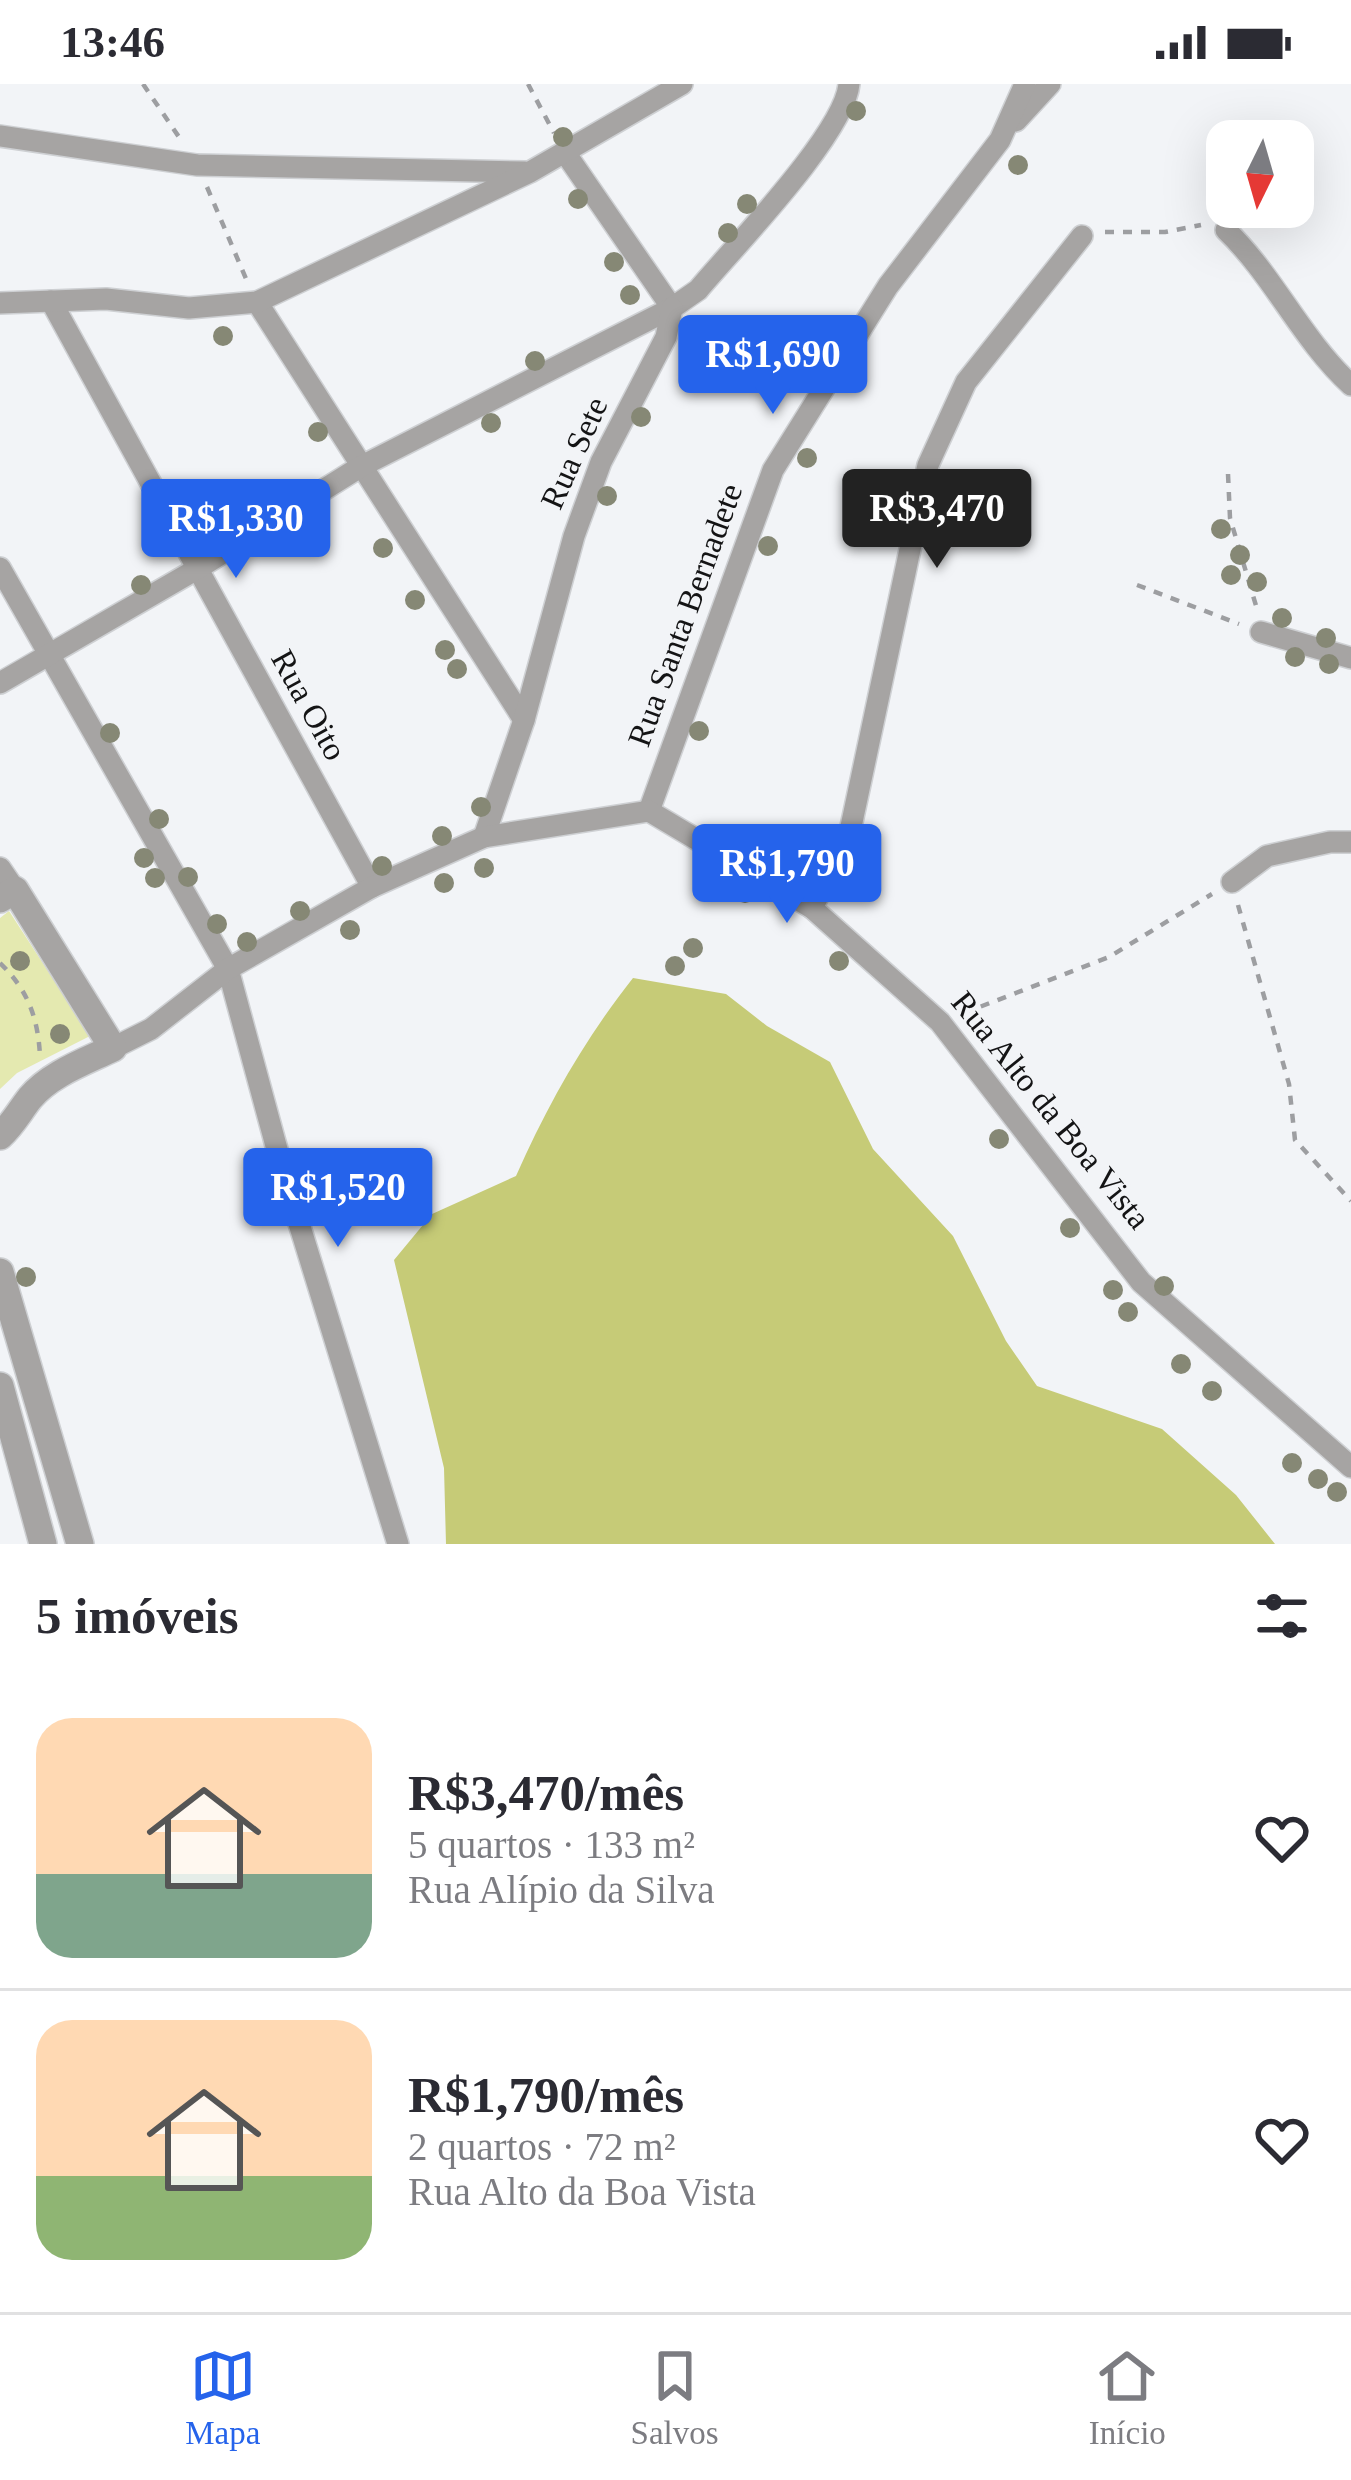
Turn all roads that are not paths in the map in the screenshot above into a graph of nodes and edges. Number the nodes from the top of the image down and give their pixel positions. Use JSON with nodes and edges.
{"nodes":[{"id":1,"x":682,"y":84,"type":"edge"},
{"id":2,"x":849,"y":84,"type":"edge"},
{"id":3,"x":1025,"y":84,"type":"edge"},
{"id":4,"x":1050,"y":84,"type":"edge"},
{"id":5,"x":0,"y":136,"type":"edge"},
{"id":6,"x":1000,"y":140,"type":"junction"},
{"id":7,"x":566,"y":154,"type":"junction"},
{"id":8,"x":530,"y":172,"type":"junction"},
{"id":9,"x":1226,"y":230,"type":"road end"},
{"id":10,"x":1082,"y":236,"type":"road end"},
{"id":11,"x":51,"y":301,"type":"junction"},
{"id":12,"x":257,"y":302,"type":"junction"},
{"id":13,"x":0,"y":303,"type":"edge"},
{"id":14,"x":672,"y":308,"type":"junction"},
{"id":15,"x":1351,"y":385,"type":"edge"},
{"id":16,"x":360,"y":467,"type":"junction"},
{"id":17,"x":0,"y":568,"type":"edge"},
{"id":18,"x":197,"y":569,"type":"junction"},
{"id":19,"x":1261,"y":632,"type":"road end"},
{"id":20,"x":50,"y":656,"type":"junction"},
{"id":21,"x":1351,"y":658,"type":"edge"},
{"id":22,"x":0,"y":683,"type":"edge"},
{"id":23,"x":524,"y":720,"type":"junction"},
{"id":24,"x":649,"y":811,"type":"junction"},
{"id":25,"x":484,"y":837,"type":"junction"},
{"id":26,"x":1351,"y":842,"type":"edge"},
{"id":27,"x":1232,"y":882,"type":"road end"},
{"id":28,"x":5,"y":886,"type":"edge"},
{"id":29,"x":372,"y":887,"type":"junction"},
{"id":30,"x":812,"y":908,"type":"junction"},
{"id":31,"x":228,"y":969,"type":"junction"},
{"id":32,"x":112,"y":1048,"type":"junction"},
{"id":33,"x":0,"y":1136,"type":"edge"},
{"id":34,"x":0,"y":1272,"type":"edge"},
{"id":35,"x":0,"y":1386,"type":"edge"},
{"id":36,"x":1351,"y":1467,"type":"edge"},
{"id":37,"x":43,"y":1544,"type":"edge"},
{"id":38,"x":80,"y":1544,"type":"edge"},
{"id":39,"x":398,"y":1544,"type":"edge"}],
"edges":[{"from":1,"to":7,"type":"street"},
{"from":2,"to":14,"type":"street","name":"Rua Sete"},
{"from":3,"to":6,"type":"street","name":"Rua Santa Bernadete"},
{"from":4,"to":6,"type":"street"},
{"from":5,"to":8,"type":"street"},
{"from":6,"to":24,"type":"street","name":"Rua Santa Bernadete"},
{"from":7,"to":8,"type":"street"},
{"from":7,"to":14,"type":"street"},
{"from":8,"to":12,"type":"street"},
{"from":9,"to":15,"type":"street"},
{"from":10,"to":30,"type":"street"},
{"from":11,"to":12,"type":"street"},
{"from":11,"to":13,"type":"street"},
{"from":11,"to":18,"type":"street","name":"Rua Oito"},
{"from":12,"to":16,"type":"street"},
{"from":14,"to":16,"type":"street"},
{"from":14,"to":23,"type":"street","name":"Rua Sete"},
{"from":16,"to":18,"type":"street"},
{"from":16,"to":23,"type":"street"},
{"from":17,"to":20,"type":"street"},
{"from":18,"to":20,"type":"street"},
{"from":18,"to":29,"type":"street","name":"Rua Oito"},
{"from":19,"to":21,"type":"street"},
{"from":20,"to":22,"type":"street"},
{"from":20,"to":31,"type":"street"},
{"from":23,"to":25,"type":"street","name":"Rua Sete"},
{"from":24,"to":25,"type":"street"},
{"from":24,"to":30,"type":"street","name":"Rua Alto da Boa Vista"},
{"from":25,"to":29,"type":"street"},
{"from":26,"to":27,"type":"street"},
{"from":28,"to":32,"type":"street"},
{"from":29,"to":31,"type":"street"},
{"from":30,"to":36,"type":"street","name":"Rua Alto da Boa Vista"},
{"from":31,"to":32,"type":"street"},
{"from":31,"to":39,"type":"street"},
{"from":32,"to":33,"type":"street"},
{"from":34,"to":38,"type":"street"},
{"from":35,"to":37,"type":"street"}]}
